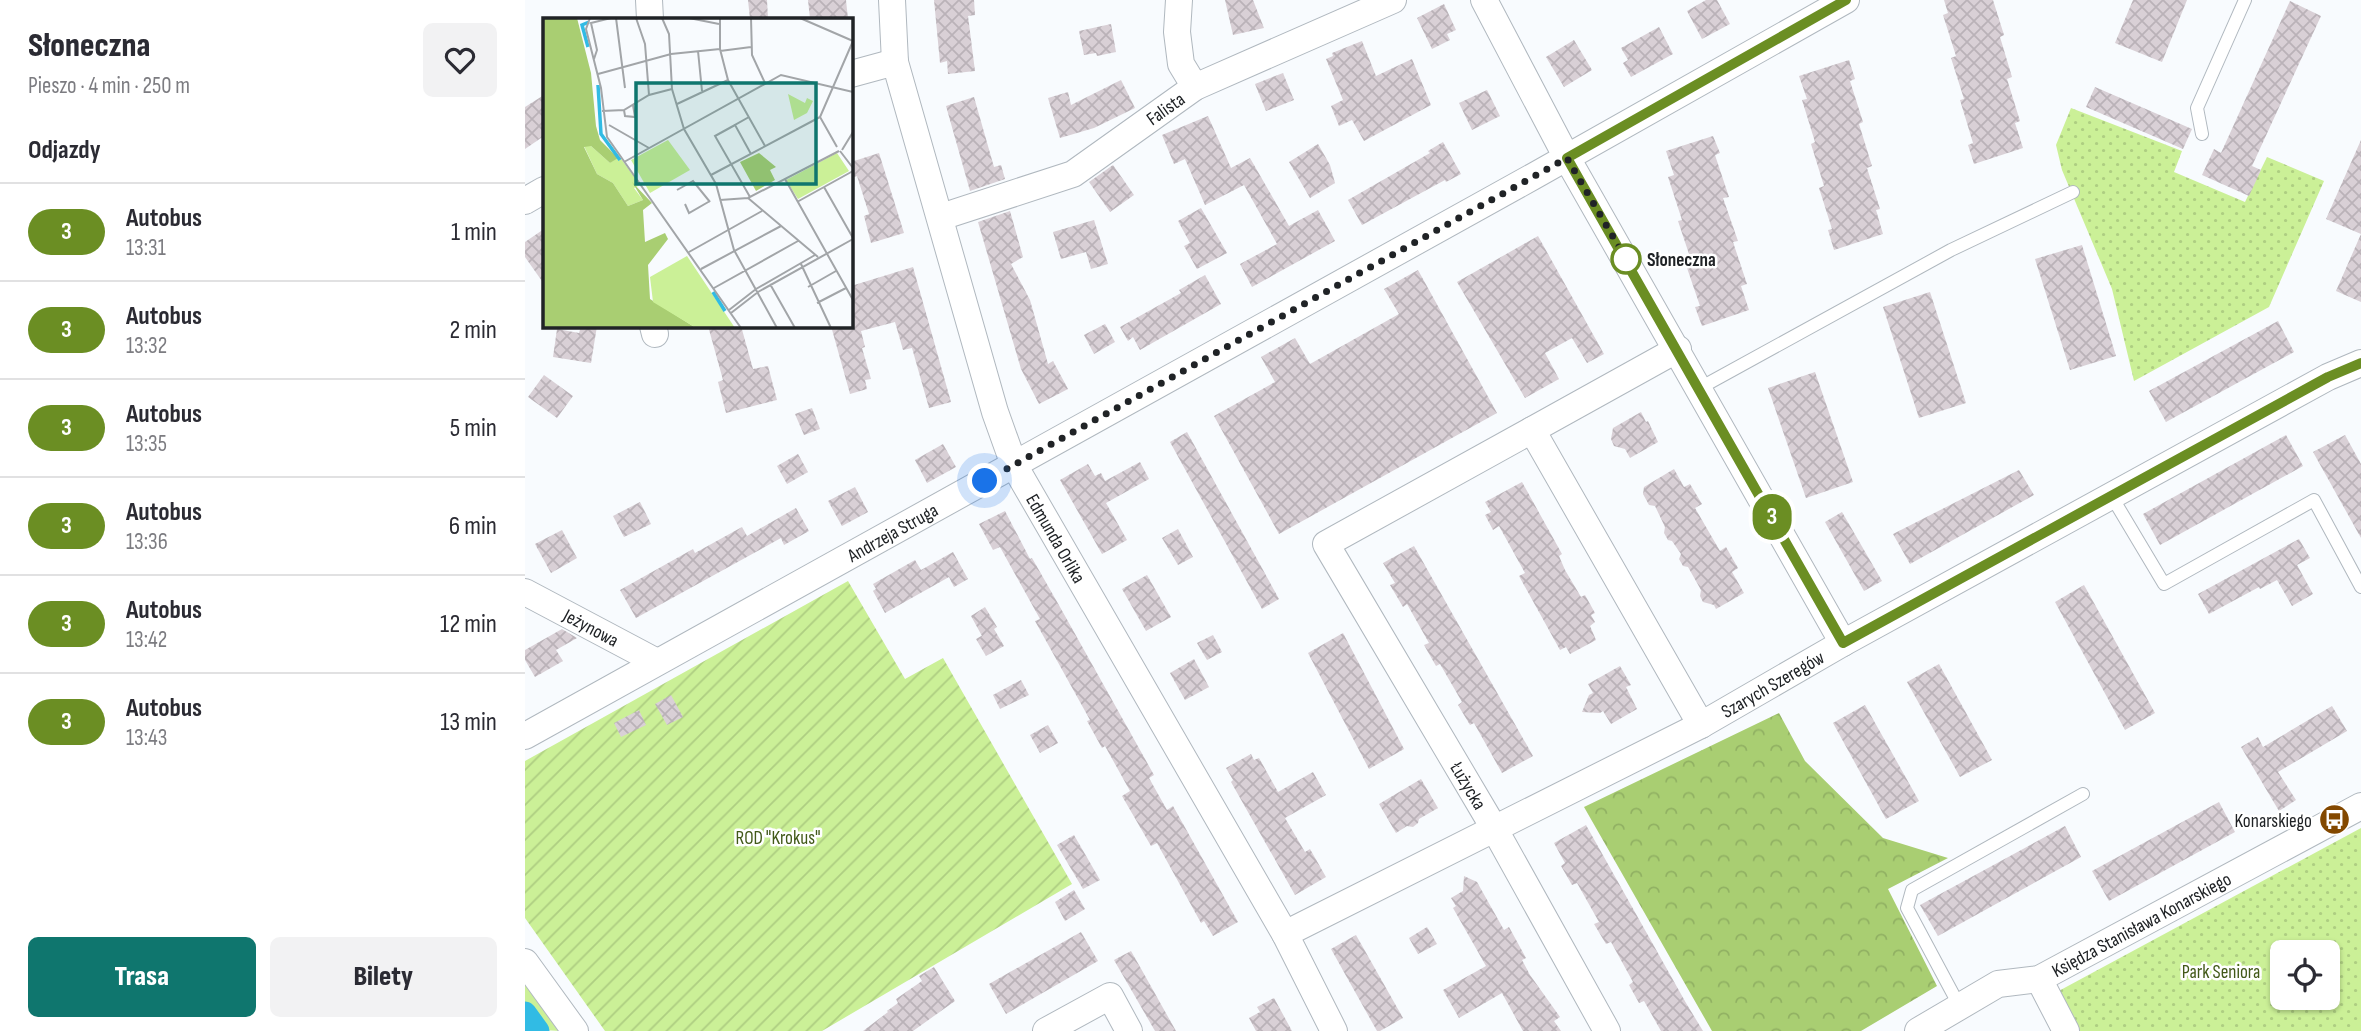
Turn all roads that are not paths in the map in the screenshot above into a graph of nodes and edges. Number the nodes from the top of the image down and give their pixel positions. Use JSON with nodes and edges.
{"nodes":[{"id":1,"x":649,"y":0,"type":"edge"},
{"id":2,"x":892,"y":0,"type":"edge"},
{"id":3,"x":1179,"y":0,"type":"edge"},
{"id":4,"x":1393,"y":0,"type":"edge"},
{"id":5,"x":1484,"y":0,"type":"edge"},
{"id":6,"x":1844,"y":0,"type":"edge"},
{"id":7,"x":2245,"y":0,"type":"edge"},
{"id":8,"x":650,"y":18,"type":"edge"},
{"id":9,"x":895,"y":62,"type":"junction"},
{"id":10,"x":852,"y":74,"type":"edge"},
{"id":11,"x":1195,"y":87,"type":"junction"},
{"id":12,"x":2202,"y":134,"type":"dead end"},
{"id":13,"x":1567,"y":158,"type":"junction"},
{"id":14,"x":543,"y":191,"type":"edge"},
{"id":15,"x":2073,"y":192,"type":"dead end"},
{"id":16,"x":525,"y":201,"type":"edge"},
{"id":17,"x":941,"y":217,"type":"junction"},
{"id":18,"x":1678,"y":349,"type":"junction"},
{"id":19,"x":2361,"y":363,"type":"edge"},
{"id":20,"x":1698,"y":389,"type":"junction"},
{"id":21,"x":1532,"y":430,"type":"junction"},
{"id":22,"x":1014,"y":465,"type":"junction"},
{"id":23,"x":2112,"y":497,"type":"junction"},
{"id":24,"x":2361,"y":587,"type":"edge"},
{"id":25,"x":525,"y":592,"type":"edge"},
{"id":26,"x":1843,"y":643,"type":"junction"},
{"id":27,"x":657,"y":662,"type":"junction"},
{"id":28,"x":1701,"y":725,"type":"junction"},
{"id":29,"x":525,"y":736,"type":"edge"},
{"id":30,"x":2083,"y":794,"type":"dead end"},
{"id":31,"x":2361,"y":806,"type":"edge"},
{"id":32,"x":1494,"y":828,"type":"junction"},
{"id":33,"x":1285,"y":934,"type":"junction"},
{"id":34,"x":525,"y":962,"type":"edge"},
{"id":35,"x":2039,"y":979,"type":"junction"},
{"id":36,"x":1960,"y":1007,"type":"junction"},
{"id":37,"x":575,"y":1031,"type":"edge"},
{"id":38,"x":1046,"y":1031,"type":"edge"},
{"id":39,"x":1129,"y":1031,"type":"edge"},
{"id":40,"x":1334,"y":1031,"type":"edge"},
{"id":41,"x":1607,"y":1031,"type":"edge"},
{"id":42,"x":1918,"y":1031,"type":"edge"},
{"id":43,"x":2066,"y":1031,"type":"edge"}],
"edges":[{"from":1,"to":8,"type":"street"},
{"from":2,"to":9,"type":"street","name":"Edmunda Orlika"},
{"from":3,"to":11,"type":"street"},
{"from":4,"to":11,"type":"street","name":"Falista"},
{"from":5,"to":13,"type":"street"},
{"from":6,"to":13,"type":"street","name":"Andrzeja Struga"},
{"from":7,"to":12,"type":"lane"},
{"from":9,"to":10,"type":"street"},
{"from":9,"to":17,"type":"street","name":"Edmunda Orlika"},
{"from":11,"to":17,"type":"street","name":"Falista"},
{"from":13,"to":18,"type":"street"},
{"from":13,"to":22,"type":"street","name":"Andrzeja Struga"},
{"from":14,"to":16,"type":"street"},
{"from":15,"to":20,"type":"lane"},
{"from":17,"to":22,"type":"street","name":"Edmunda Orlika"},
{"from":18,"to":20,"type":"street"},
{"from":18,"to":21,"type":"street"},
{"from":19,"to":23,"type":"street","name":"Szarych Szeregów"},
{"from":20,"to":26,"type":"street"},
{"from":21,"to":28,"type":"street","name":"Szarych Szeregów"},
{"from":21,"to":32,"type":"street","name":"Łużycka"},
{"from":22,"to":27,"type":"street","name":"Andrzeja Struga"},
{"from":22,"to":33,"type":"street","name":"Edmunda Orlika"},
{"from":23,"to":24,"type":"lane"},
{"from":23,"to":26,"type":"street","name":"Szarych Szeregów"},
{"from":25,"to":27,"type":"street","name":"Jeżynowa"},
{"from":26,"to":28,"type":"street","name":"Szarych Szeregów"},
{"from":27,"to":29,"type":"street","name":"Andrzeja Struga"},
{"from":28,"to":32,"type":"street","name":"Szarych Szeregów"},
{"from":30,"to":36,"type":"lane"},
{"from":31,"to":35,"type":"street","name":"Księdza Stanisława Konarskiego"},
{"from":32,"to":33,"type":"street","name":"Szarych Szeregów"},
{"from":32,"to":41,"type":"street","name":"Łużycka"},
{"from":33,"to":40,"type":"street","name":"Edmunda Orlika"},
{"from":34,"to":37,"type":"street"},
{"from":35,"to":36,"type":"street","name":"Księdza Stanisława Konarskiego"},
{"from":35,"to":43,"type":"street"},
{"from":36,"to":42,"type":"street","name":"Księdza Stanisława Konarskiego"},
{"from":38,"to":39,"type":"street"}]}
